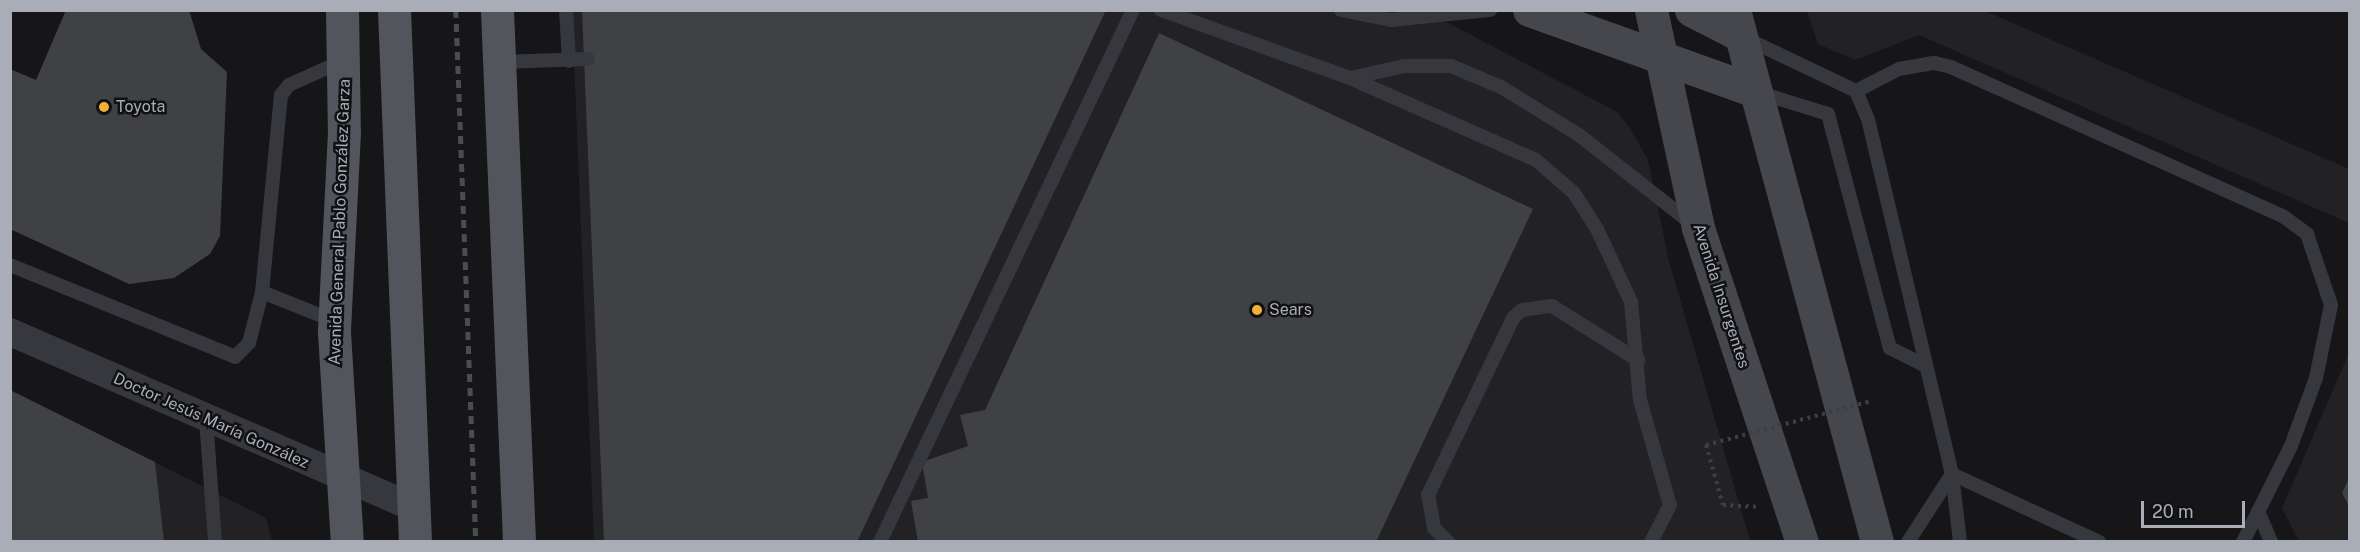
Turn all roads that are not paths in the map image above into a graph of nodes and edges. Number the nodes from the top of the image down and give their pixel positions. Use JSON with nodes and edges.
{"nodes":[{"id":1,"x":342,"y":10,"type":"edge"},
{"id":2,"x":394,"y":10,"type":"edge"},
{"id":3,"x":497,"y":10,"type":"edge"},
{"id":4,"x":566,"y":10,"type":"edge"},
{"id":5,"x":1133,"y":10,"type":"edge"},
{"id":6,"x":1161,"y":10,"type":"edge"},
{"id":7,"x":1341,"y":10,"type":"edge"},
{"id":8,"x":1491,"y":10,"type":"edge"},
{"id":9,"x":1529,"y":10,"type":"edge"},
{"id":10,"x":1651,"y":10,"type":"edge"},
{"id":11,"x":1691,"y":10,"type":"edge"},
{"id":12,"x":1737,"y":23,"type":"edge"},
{"id":13,"x":1662,"y":57,"type":"junction"},
{"id":14,"x":588,"y":59,"type":"dead end"},
{"id":15,"x":345,"y":60,"type":"junction"},
{"id":16,"x":569,"y":60,"type":"junction"},
{"id":17,"x":499,"y":62,"type":"junction"},
{"id":18,"x":1350,"y":78,"type":"junction"},
{"id":19,"x":1755,"y":91,"type":"junction"},
{"id":20,"x":1856,"y":91,"type":"junction"},
{"id":21,"x":1698,"y":228,"type":"junction"},
{"id":22,"x":10,"y":265,"type":"edge"},
{"id":23,"x":262,"y":292,"type":"junction"},
{"id":24,"x":334,"y":321,"type":"junction"},
{"id":25,"x":10,"y":332,"type":"edge"},
{"id":26,"x":1638,"y":360,"type":"junction"},
{"id":27,"x":1926,"y":366,"type":"junction"},
{"id":28,"x":206,"y":419,"type":"junction"},
{"id":29,"x":1952,"y":474,"type":"junction"},
{"id":30,"x":341,"y":478,"type":"junction"},
{"id":31,"x":413,"y":507,"type":"junction"},
{"id":32,"x":2258,"y":511,"type":"junction"},
{"id":33,"x":215,"y":542,"type":"edge"},
{"id":34,"x":347,"y":542,"type":"edge"},
{"id":35,"x":415,"y":542,"type":"edge"},
{"id":36,"x":519,"y":542,"type":"edge"},
{"id":37,"x":880,"y":542,"type":"edge"},
{"id":38,"x":1448,"y":542,"type":"edge"},
{"id":39,"x":1651,"y":542,"type":"edge"},
{"id":40,"x":1802,"y":542,"type":"edge"},
{"id":41,"x":1877,"y":542,"type":"edge"},
{"id":42,"x":1908,"y":542,"type":"edge"},
{"id":43,"x":1960,"y":542,"type":"edge"},
{"id":44,"x":2098,"y":542,"type":"edge"},
{"id":45,"x":2243,"y":542,"type":"edge"},
{"id":46,"x":2271,"y":542,"type":"edge"}],
"edges":[{"from":1,"to":15,"type":"main road","name":"Avenida General Pablo González Garza"},
{"from":2,"to":31,"type":"main road"},
{"from":3,"to":17,"type":"main road"},
{"from":4,"to":16,"type":"lane"},
{"from":5,"to":37,"type":"lane"},
{"from":6,"to":18,"type":"lane"},
{"from":7,"to":8,"type":"lane"},
{"from":9,"to":13,"type":"main road"},
{"from":10,"to":13,"type":"main road","name":"Avenida Insurgentes"},
{"from":11,"to":12,"type":"main road"},
{"from":12,"to":19,"type":"main road"},
{"from":12,"to":20,"type":"lane"},
{"from":13,"to":19,"type":"main road"},
{"from":13,"to":21,"type":"main road","name":"Avenida Insurgentes"},
{"from":14,"to":16,"type":"lane"},
{"from":15,"to":23,"type":"lane"},
{"from":15,"to":24,"type":"main road","name":"Avenida General Pablo González Garza"},
{"from":16,"to":17,"type":"lane"},
{"from":17,"to":36,"type":"main road"},
{"from":18,"to":21,"type":"lane"},
{"from":18,"to":26,"type":"lane"},
{"from":19,"to":27,"type":"lane"},
{"from":19,"to":41,"type":"main road"},
{"from":20,"to":27,"type":"lane"},
{"from":20,"to":32,"type":"lane"},
{"from":21,"to":40,"type":"main road","name":"Avenida Insurgentes"},
{"from":22,"to":23,"type":"lane"},
{"from":23,"to":24,"type":"lane"},
{"from":24,"to":30,"type":"main road","name":"Avenida General Pablo González Garza"},
{"from":25,"to":28,"type":"street","name":"Doctor Jesús María González"},
{"from":26,"to":38,"type":"lane"},
{"from":26,"to":39,"type":"lane"},
{"from":27,"to":29,"type":"lane"},
{"from":28,"to":30,"type":"street","name":"Doctor Jesús María González"},
{"from":28,"to":33,"type":"lane"},
{"from":29,"to":42,"type":"lane"},
{"from":29,"to":43,"type":"lane"},
{"from":29,"to":44,"type":"lane"},
{"from":30,"to":31,"type":"street","name":"Doctor Jesús María González"},
{"from":30,"to":34,"type":"main road","name":"Avenida General Pablo González Garza"},
{"from":31,"to":35,"type":"main road"},
{"from":32,"to":45,"type":"lane"},
{"from":32,"to":46,"type":"lane"}]}
